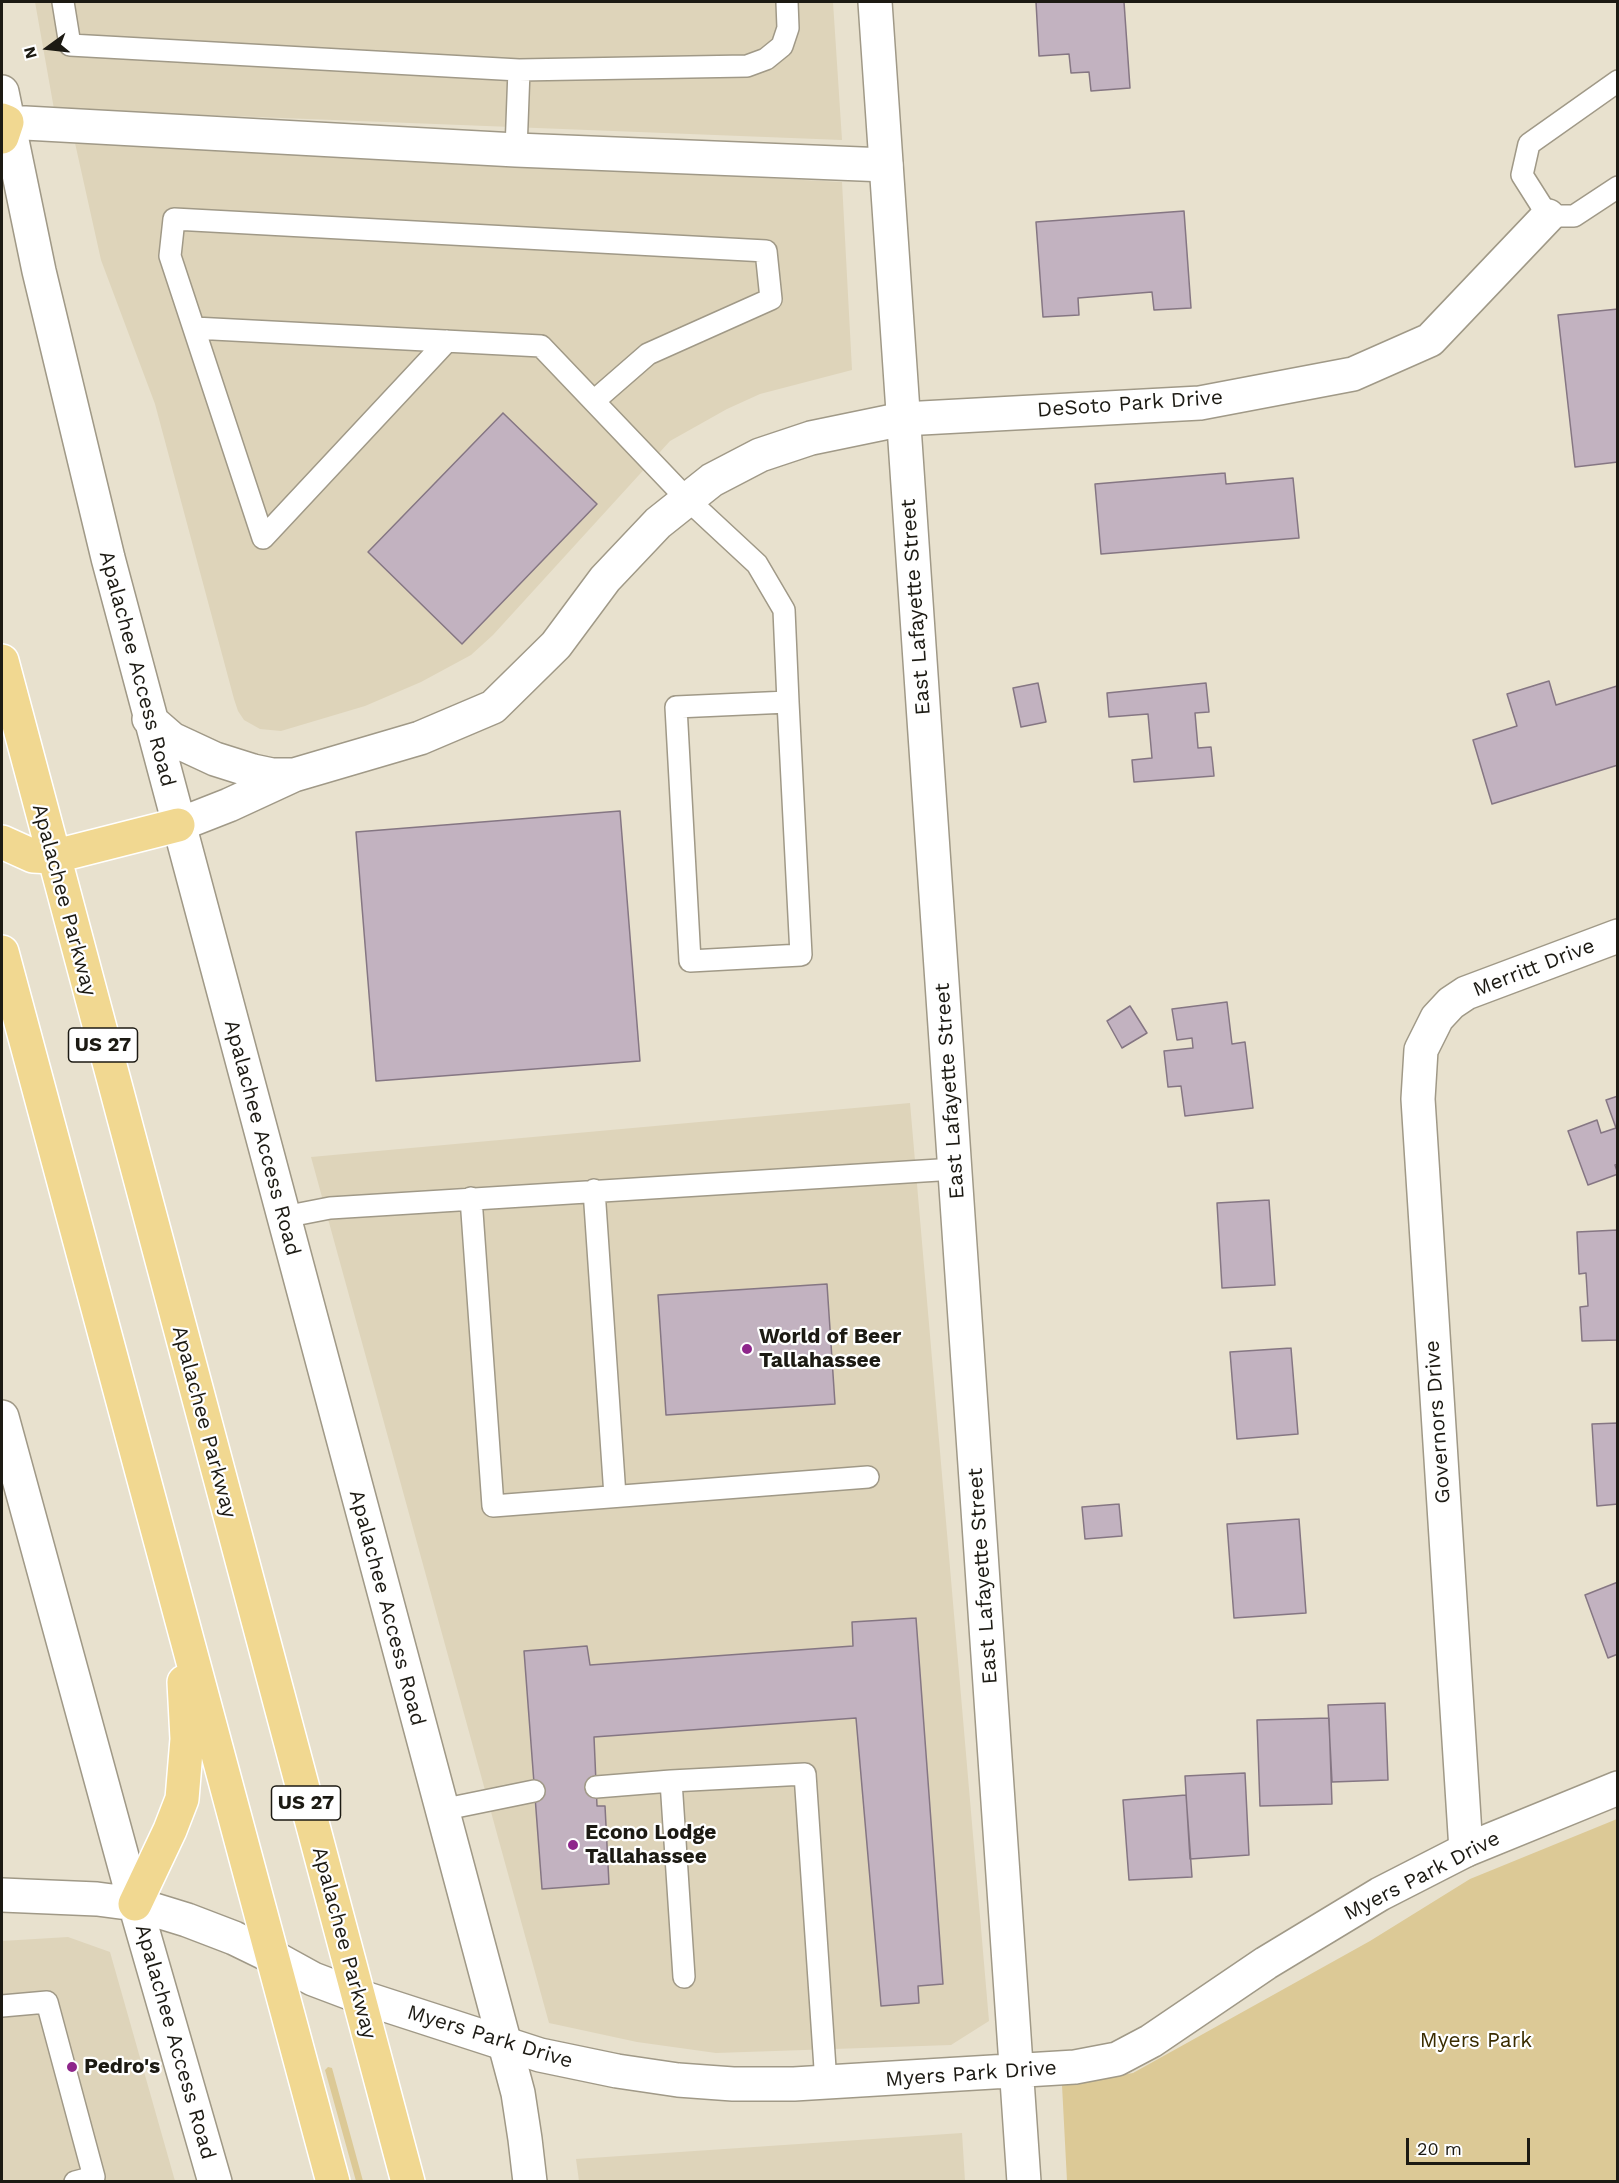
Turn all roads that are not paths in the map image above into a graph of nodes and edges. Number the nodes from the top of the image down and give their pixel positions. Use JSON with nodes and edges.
{"nodes":[{"id":1,"x":63,"y":2,"type":"edge"},
{"id":2,"x":787,"y":2,"type":"edge"},
{"id":3,"x":875,"y":2,"type":"edge"},
{"id":4,"x":519,"y":70,"type":"junction"},
{"id":5,"x":1617,"y":81,"type":"edge"},
{"id":6,"x":3,"y":118,"type":"edge"},
{"id":7,"x":516,"y":150,"type":"junction"},
{"id":8,"x":886,"y":165,"type":"junction"},
{"id":9,"x":1617,"y":186,"type":"edge"},
{"id":10,"x":1548,"y":216,"type":"junction"},
{"id":11,"x":194,"y":328,"type":"junction"},
{"id":12,"x":447,"y":341,"type":"junction"},
{"id":13,"x":594,"y":401,"type":"junction"},
{"id":14,"x":903,"y":419,"type":"junction"},
{"id":15,"x":687,"y":499,"type":"junction"},
{"id":16,"x":2,"y":662,"type":"edge"},
{"id":17,"x":788,"y":702,"type":"junction"},
{"id":18,"x":149,"y":719,"type":"junction"},
{"id":19,"x":294,"y":775,"type":"junction"},
{"id":20,"x":178,"y":825,"type":"junction"},
{"id":21,"x":2,"y":842,"type":"edge"},
{"id":22,"x":52,"y":857,"type":"junction"},
{"id":23,"x":1617,"y":936,"type":"edge"},
{"id":24,"x":2,"y":952,"type":"edge"},
{"id":25,"x":1451,"y":1003,"type":"joint"},
{"id":26,"x":955,"y":1169,"type":"junction"},
{"id":27,"x":594,"y":1190,"type":"junction"},
{"id":28,"x":471,"y":1198,"type":"junction"},
{"id":29,"x":284,"y":1217,"type":"junction"},
{"id":30,"x":2,"y":1417,"type":"edge"},
{"id":31,"x":868,"y":1476,"type":"dead end"},
{"id":32,"x":615,"y":1496,"type":"junction"},
{"id":33,"x":170,"y":1579,"type":"junction"},
{"id":34,"x":671,"y":1781,"type":"junction"},
{"id":35,"x":596,"y":1787,"type":"dead end"},
{"id":36,"x":1617,"y":1788,"type":"edge"},
{"id":37,"x":534,"y":1791,"type":"dead end"},
{"id":38,"x":441,"y":1810,"type":"junction"},
{"id":39,"x":1466,"y":1850,"type":"junction"},
{"id":40,"x":2,"y":1895,"type":"edge"},
{"id":41,"x":135,"y":1904,"type":"junction"},
{"id":42,"x":273,"y":1957,"type":"junction"},
{"id":43,"x":684,"y":1977,"type":"dead end"},
{"id":44,"x":358,"y":1996,"type":"junction"},
{"id":45,"x":2,"y":2006,"type":"edge"},
{"id":46,"x":504,"y":2043,"type":"junction"},
{"id":47,"x":1017,"y":2071,"type":"junction"},
{"id":48,"x":826,"y":2083,"type":"junction"},
{"id":49,"x":75,"y":2181,"type":"edge"},
{"id":50,"x":215,"y":2181,"type":"edge"},
{"id":51,"x":333,"y":2181,"type":"edge"},
{"id":52,"x":408,"y":2181,"type":"edge"},
{"id":53,"x":530,"y":2181,"type":"edge"},
{"id":54,"x":1024,"y":2181,"type":"edge"}],
"edges":[{"from":1,"to":4,"type":"lane"},
{"from":2,"to":4,"type":"lane"},
{"from":3,"to":8,"type":"street","name":"East Lafayette Street"},
{"from":4,"to":7,"type":"lane"},
{"from":5,"to":10,"type":"lane"},
{"from":6,"to":7,"type":"street"},
{"from":6,"to":18,"type":"street","name":"Apalachee Access Road"},
{"from":7,"to":8,"type":"street"},
{"from":8,"to":14,"type":"street","name":"East Lafayette Street"},
{"from":9,"to":10,"type":"lane"},
{"from":10,"to":14,"type":"street","name":"DeSoto Park Drive"},
{"from":11,"to":12,"type":"lane"},
{"from":11,"to":12,"type":"lane"},
{"from":11,"to":13,"type":"lane"},
{"from":12,"to":13,"type":"lane"},
{"from":13,"to":15,"type":"lane"},
{"from":14,"to":15,"type":"street","name":"DeSoto Park Drive"},
{"from":14,"to":26,"type":"street","name":"East Lafayette Street"},
{"from":15,"to":17,"type":"lane"},
{"from":15,"to":19,"type":"street","name":"DeSoto Park Drive"},
{"from":16,"to":22,"type":"main road","name":"Apalachee Parkway","number":"US 27"},
{"from":17,"to":17,"type":"lane"},
{"from":18,"to":19,"type":"street"},
{"from":18,"to":20,"type":"street","name":"Apalachee Access Road"},
{"from":19,"to":20,"type":"street"},
{"from":20,"to":22,"type":"main road"},
{"from":20,"to":29,"type":"street","name":"Apalachee Access Road"},
{"from":21,"to":22,"type":"main road"},
{"from":22,"to":44,"type":"main road","name":"Apalachee Parkway","number":"US 27"},
{"from":23,"to":25,"type":"street","name":"Merritt Drive"},
{"from":24,"to":33,"type":"main road"},
{"from":25,"to":39,"type":"street","name":"Governors Drive"},
{"from":26,"to":27,"type":"lane"},
{"from":26,"to":47,"type":"street","name":"East Lafayette Street"},
{"from":27,"to":28,"type":"lane"},
{"from":27,"to":32,"type":"lane"},
{"from":28,"to":29,"type":"lane"},
{"from":28,"to":32,"type":"lane"},
{"from":29,"to":38,"type":"street","name":"Apalachee Access Road"},
{"from":30,"to":41,"type":"street","name":"Apalachee Access Road"},
{"from":31,"to":32,"type":"lane"},
{"from":33,"to":41,"type":"main road"},
{"from":33,"to":42,"type":"main road"},
{"from":34,"to":35,"type":"lane"},
{"from":34,"to":43,"type":"lane"},
{"from":34,"to":48,"type":"lane"},
{"from":36,"to":39,"type":"street","name":"Myers Park Drive"},
{"from":37,"to":38,"type":"lane"},
{"from":38,"to":46,"type":"street","name":"Apalachee Access Road"},
{"from":39,"to":47,"type":"street","name":"Myers Park Drive"},
{"from":40,"to":41,"type":"street","name":"Myers Park Drive"},
{"from":41,"to":42,"type":"street","name":"Myers Park Drive"},
{"from":41,"to":50,"type":"street","name":"Apalachee Access Road"},
{"from":42,"to":44,"type":"street","name":"Myers Park Drive"},
{"from":42,"to":51,"type":"main road"},
{"from":44,"to":46,"type":"street","name":"Myers Park Drive"},
{"from":44,"to":52,"type":"main road","name":"Apalachee Parkway","number":"US 27"},
{"from":45,"to":49,"type":"lane"},
{"from":46,"to":48,"type":"street","name":"Myers Park Drive"},
{"from":46,"to":53,"type":"street","name":"Apalachee Access Road"},
{"from":47,"to":48,"type":"street","name":"Myers Park Drive"},
{"from":47,"to":54,"type":"street","name":"East Lafayette Street"}]}
